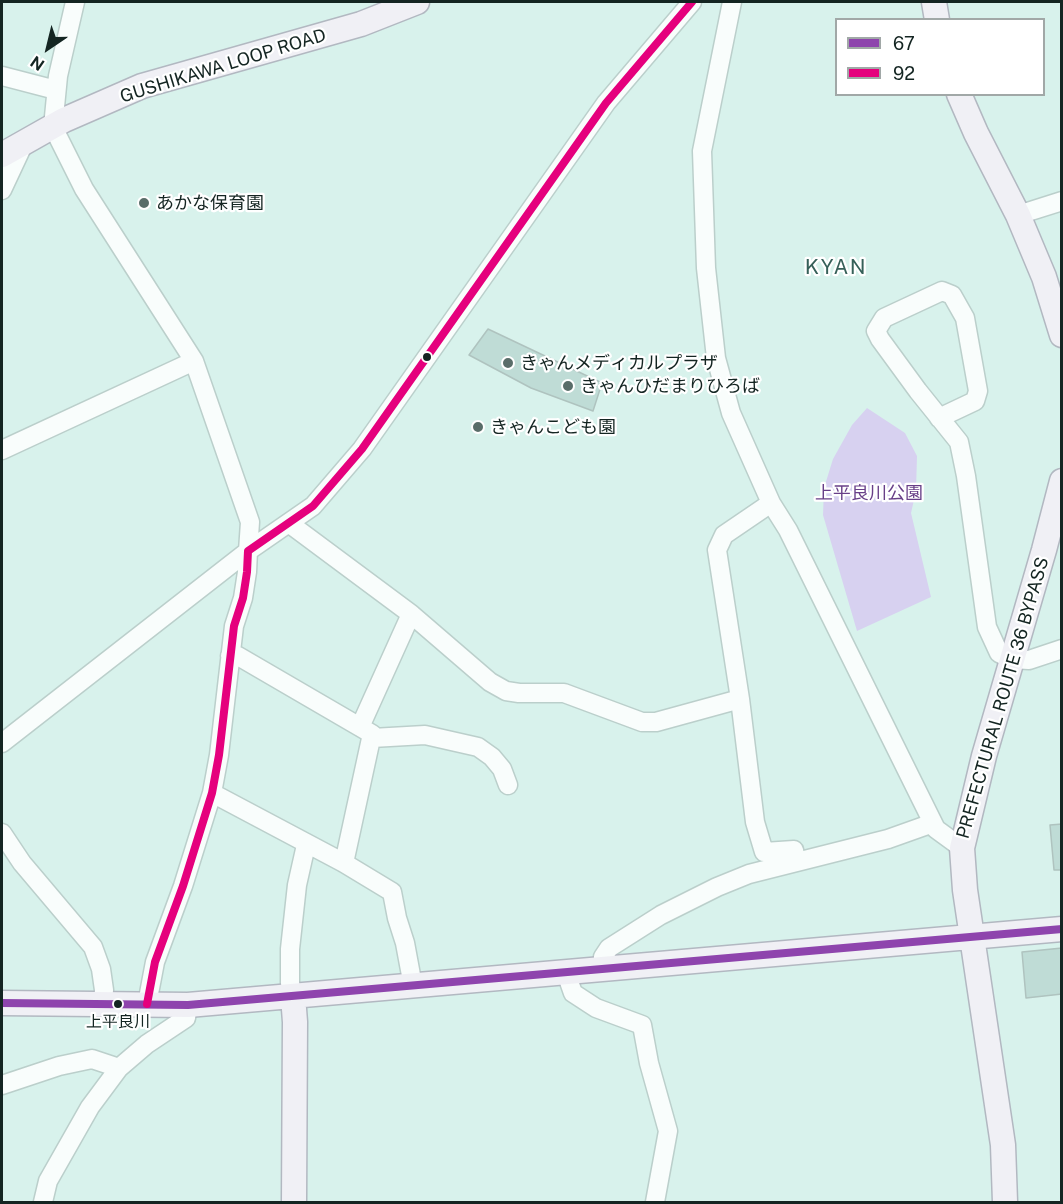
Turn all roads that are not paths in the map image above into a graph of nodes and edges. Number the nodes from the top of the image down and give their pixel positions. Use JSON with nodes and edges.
{"nodes":[{"id":1,"x":75,"y":2,"type":"edge"},
{"id":2,"x":417,"y":2,"type":"edge"},
{"id":3,"x":692,"y":2,"type":"edge"},
{"id":4,"x":732,"y":2,"type":"edge"},
{"id":5,"x":934,"y":2,"type":"edge"},
{"id":6,"x":937,"y":18,"type":"edge"},
{"id":7,"x":2,"y":76,"type":"edge"},
{"id":8,"x":56,"y":90,"type":"junction"},
{"id":9,"x":960,"y":96,"type":"edge"},
{"id":10,"x":52,"y":127,"type":"junction"},
{"id":11,"x":24,"y":143,"type":"junction"},
{"id":12,"x":2,"y":155,"type":"edge"},
{"id":13,"x":2,"y":190,"type":"edge"},
{"id":14,"x":1062,"y":201,"type":"edge"},
{"id":15,"x":1018,"y":215,"type":"junction"},
{"id":16,"x":1062,"y":335,"type":"edge"},
{"id":17,"x":194,"y":361,"type":"junction"},
{"id":18,"x":939,"y":418,"type":"junction"},
{"id":19,"x":2,"y":450,"type":"edge"},
{"id":20,"x":1062,"y":481,"type":"edge"},
{"id":21,"x":771,"y":503,"type":"junction"},
{"id":22,"x":290,"y":524,"type":"junction"},
{"id":23,"x":248,"y":551,"type":"junction"},
{"id":24,"x":411,"y":614,"type":"junction"},
{"id":25,"x":1062,"y":649,"type":"edge"},
{"id":26,"x":230,"y":656,"type":"junction"},
{"id":27,"x":1011,"y":659,"type":"junction"},
{"id":28,"x":740,"y":699,"type":"junction"},
{"id":29,"x":366,"y":733,"type":"junction"},
{"id":30,"x":2,"y":743,"type":"edge"},
{"id":31,"x":508,"y":786,"type":"dead end"},
{"id":32,"x":212,"y":793,"type":"junction"},
{"id":33,"x":933,"y":823,"type":"junction"},
{"id":34,"x":2,"y":833,"type":"edge"},
{"id":35,"x":306,"y":844,"type":"junction"},
{"id":36,"x":962,"y":848,"type":"junction"},
{"id":37,"x":796,"y":861,"type":"junction"},
{"id":38,"x":344,"y":863,"type":"junction"},
{"id":39,"x":1062,"y":929,"type":"edge"},
{"id":40,"x":972,"y":937,"type":"junction"},
{"id":41,"x":602,"y":969,"type":"junction"},
{"id":42,"x":566,"y":973,"type":"junction"},
{"id":43,"x":413,"y":986,"type":"junction"},
{"id":44,"x":293,"y":996,"type":"junction"},
{"id":45,"x":2,"y":1003,"type":"edge"},
{"id":46,"x":103,"y":1004,"type":"junction"},
{"id":47,"x":147,"y":1004,"type":"junction"},
{"id":48,"x":188,"y":1005,"type":"junction"},
{"id":49,"x":119,"y":1068,"type":"junction"},
{"id":50,"x":2,"y":1085,"type":"edge"},
{"id":51,"x":43,"y":1203,"type":"edge"},
{"id":52,"x":294,"y":1203,"type":"edge"},
{"id":53,"x":654,"y":1203,"type":"edge"},
{"id":54,"x":1005,"y":1203,"type":"edge"}],
"edges":[{"from":1,"to":8,"type":"street"},
{"from":2,"to":10,"type":"main road","name":"GUSHIKAWA LOOP ROAD"},
{"from":3,"to":22,"type":"street"},
{"from":4,"to":21,"type":"street"},
{"from":5,"to":6,"type":"main road"},
{"from":7,"to":8,"type":"street"},
{"from":8,"to":10,"type":"street"},
{"from":9,"to":15,"type":"main road"},
{"from":10,"to":11,"type":"main road","name":"GUSHIKAWA LOOP ROAD"},
{"from":10,"to":17,"type":"street"},
{"from":11,"to":12,"type":"main road","name":"GUSHIKAWA LOOP ROAD"},
{"from":11,"to":13,"type":"street"},
{"from":14,"to":15,"type":"street"},
{"from":15,"to":16,"type":"main road"},
{"from":17,"to":19,"type":"street"},
{"from":17,"to":23,"type":"street"},
{"from":18,"to":18,"type":"street"},
{"from":18,"to":27,"type":"street"},
{"from":20,"to":27,"type":"main road","name":"PREFECTURAL ROUTE 36 BYPASS"},
{"from":21,"to":28,"type":"street"},
{"from":21,"to":33,"type":"street"},
{"from":22,"to":23,"type":"street"},
{"from":22,"to":24,"type":"street"},
{"from":23,"to":26,"type":"street"},
{"from":23,"to":30,"type":"street"},
{"from":24,"to":28,"type":"street"},
{"from":24,"to":29,"type":"street"},
{"from":25,"to":27,"type":"street"},
{"from":26,"to":29,"type":"street"},
{"from":26,"to":32,"type":"street"},
{"from":27,"to":36,"type":"main road","name":"PREFECTURAL ROUTE 36 BYPASS"},
{"from":28,"to":37,"type":"street"},
{"from":29,"to":31,"type":"street"},
{"from":29,"to":38,"type":"street"},
{"from":32,"to":35,"type":"street"},
{"from":32,"to":47,"type":"street"},
{"from":33,"to":36,"type":"street"},
{"from":33,"to":37,"type":"street"},
{"from":34,"to":46,"type":"street"},
{"from":35,"to":38,"type":"street"},
{"from":35,"to":44,"type":"street"},
{"from":36,"to":40,"type":"main road","name":"PREFECTURAL ROUTE 36 BYPASS"},
{"from":37,"to":41,"type":"street"},
{"from":38,"to":43,"type":"street"},
{"from":39,"to":40,"type":"main road"},
{"from":40,"to":41,"type":"main road"},
{"from":40,"to":54,"type":"main road","name":"PREFECTURAL ROUTE 36 BYPASS"},
{"from":41,"to":42,"type":"main road"},
{"from":42,"to":43,"type":"main road"},
{"from":42,"to":53,"type":"street"},
{"from":43,"to":44,"type":"main road"},
{"from":44,"to":48,"type":"main road"},
{"from":44,"to":52,"type":"main road"},
{"from":45,"to":46,"type":"main road"},
{"from":46,"to":47,"type":"main road"},
{"from":47,"to":48,"type":"main road"},
{"from":48,"to":49,"type":"street"},
{"from":49,"to":50,"type":"street"},
{"from":49,"to":51,"type":"street"}]}
